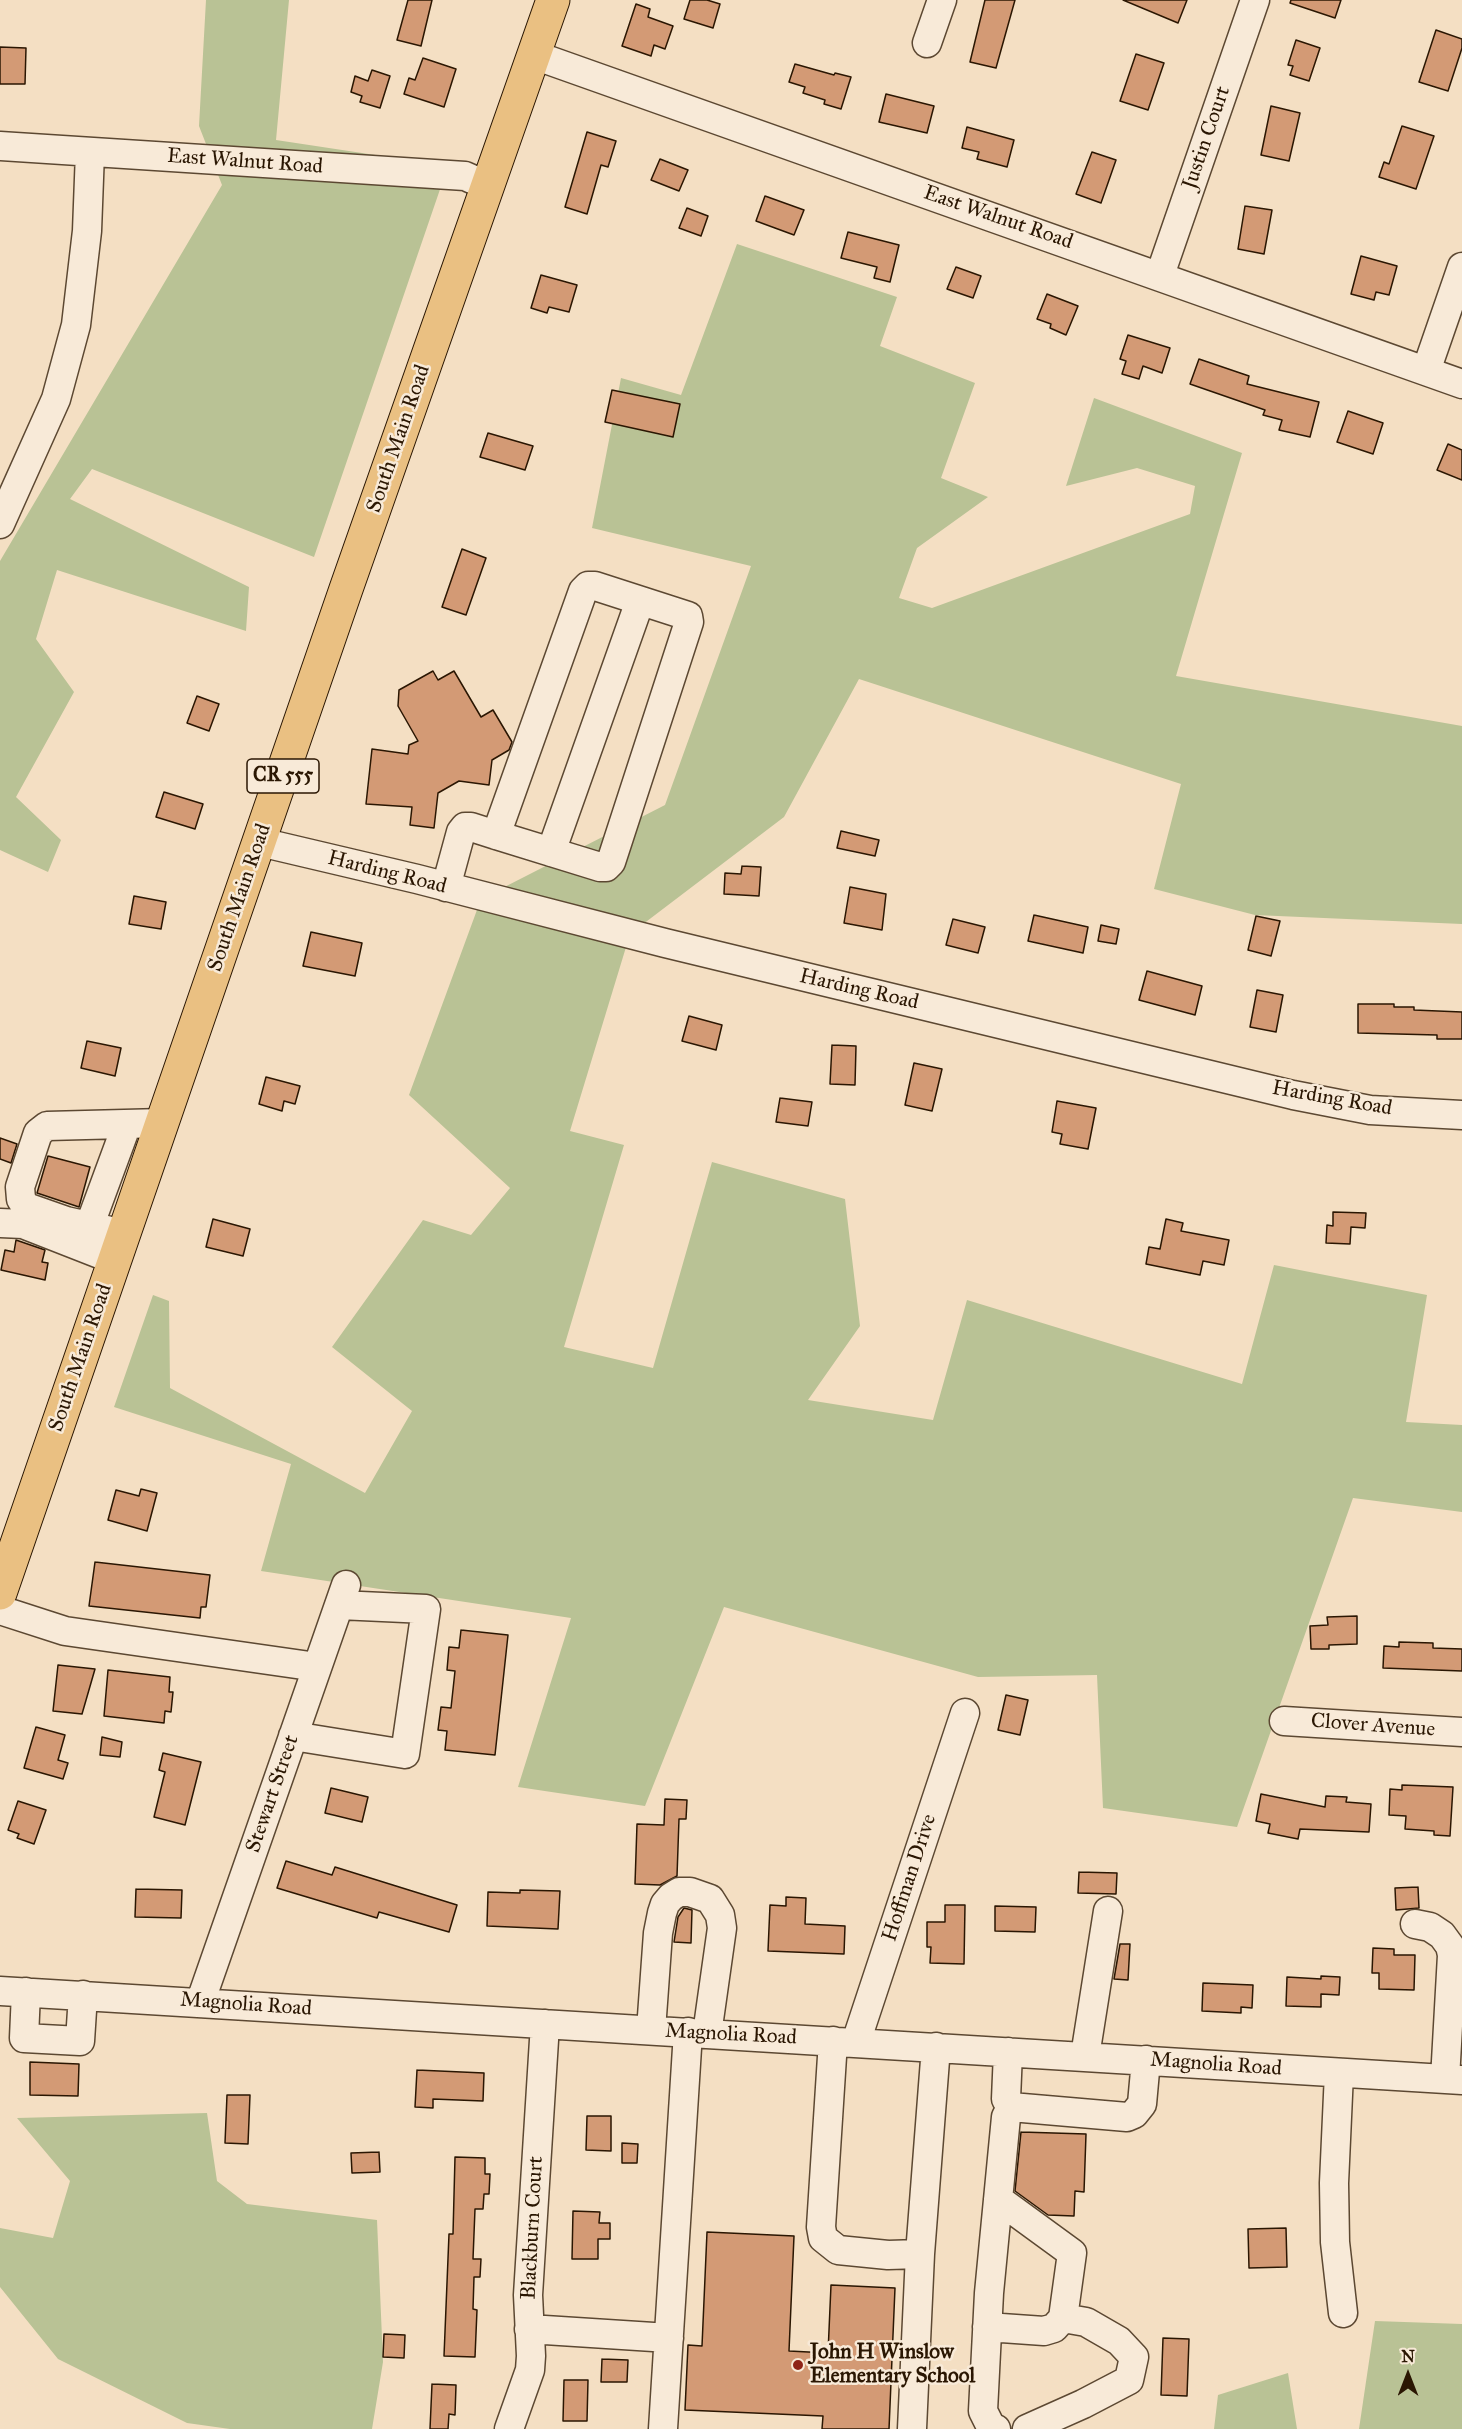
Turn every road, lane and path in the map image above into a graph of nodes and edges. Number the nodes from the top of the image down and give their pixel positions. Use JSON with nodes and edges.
{"nodes":[{"id":1,"x":553,"y":0,"type":"edge"},
{"id":2,"x":942,"y":0,"type":"edge"},
{"id":3,"x":1255,"y":0,"type":"edge"},
{"id":4,"x":927,"y":43,"type":"dead end"},
{"id":5,"x":534,"y":55,"type":"junction"},
{"id":6,"x":0,"y":146,"type":"edge"},
{"id":7,"x":90,"y":152,"type":"junction"},
{"id":8,"x":488,"y":186,"type":"junction"},
{"id":9,"x":1462,"y":267,"type":"edge"},
{"id":10,"x":1160,"y":275,"type":"junction"},
{"id":11,"x":1426,"y":371,"type":"junction"},
{"id":12,"x":1462,"y":384,"type":"edge"},
{"id":13,"x":0,"y":524,"type":"edge"},
{"id":14,"x":640,"y":601,"type":"junction"},
{"id":15,"x":496,"y":835,"type":"junction"},
{"id":16,"x":260,"y":842,"type":"junction"},
{"id":17,"x":551,"y":852,"type":"junction"},
{"id":18,"x":446,"y":887,"type":"junction"},
{"id":19,"x":1462,"y":1115,"type":"edge"},
{"id":20,"x":163,"y":1123,"type":"junction"},
{"id":21,"x":127,"y":1124,"type":"junction"},
{"id":22,"x":0,"y":1223,"type":"edge"},
{"id":23,"x":89,"y":1227,"type":"junction"},
{"id":24,"x":120,"y":1247,"type":"junction"},
{"id":25,"x":7,"y":1550,"type":"edge"},
{"id":26,"x":0,"y":1593,"type":"edge"},
{"id":27,"x":0,"y":1610,"type":"edge"},
{"id":28,"x":317,"y":1667,"type":"junction"},
{"id":29,"x":965,"y":1713,"type":"dead end"},
{"id":30,"x":1284,"y":1721,"type":"dead end"},
{"id":31,"x":1462,"y":1732,"type":"edge"},
{"id":32,"x":293,"y":1736,"type":"junction"},
{"id":33,"x":1108,"y":1911,"type":"dead end"},
{"id":34,"x":1415,"y":1924,"type":"dead end"},
{"id":35,"x":13,"y":1991,"type":"edge"},
{"id":36,"x":83,"y":1995,"type":"junction"},
{"id":37,"x":200,"y":2002,"type":"junction"},
{"id":38,"x":545,"y":2024,"type":"junction"},
{"id":39,"x":651,"y":2030,"type":"junction"},
{"id":40,"x":698,"y":2033,"type":"junction"},
{"id":41,"x":844,"y":2042,"type":"junction"},
{"id":42,"x":936,"y":2048,"type":"junction"},
{"id":43,"x":1008,"y":2052,"type":"junction"},
{"id":44,"x":1085,"y":2056,"type":"junction"},
{"id":45,"x":1146,"y":2060,"type":"junction"},
{"id":46,"x":1339,"y":2073,"type":"junction"},
{"id":47,"x":1454,"y":2080,"type":"edge"},
{"id":48,"x":1011,"y":2107,"type":"junction"},
{"id":49,"x":998,"y":2199,"type":"junction"},
{"id":50,"x":920,"y":2254,"type":"junction"},
{"id":51,"x":1343,"y":2313,"type":"dead end"},
{"id":52,"x":1063,"y":2318,"type":"junction"},
{"id":53,"x":987,"y":2327,"type":"junction"},
{"id":54,"x":529,"y":2329,"type":"junction"},
{"id":55,"x":669,"y":2337,"type":"junction"},
{"id":56,"x":509,"y":2429,"type":"edge"},
{"id":57,"x":663,"y":2429,"type":"edge"},
{"id":58,"x":912,"y":2429,"type":"edge"},
{"id":59,"x":996,"y":2429,"type":"edge"},
{"id":60,"x":1027,"y":2429,"type":"edge"}],
"edges":[{"from":1,"to":5,"type":"main road","name":"South Main Road","number":"CR 555"},
{"from":2,"to":4,"type":"street"},
{"from":3,"to":10,"type":"street","name":"Justin Court"},
{"from":5,"to":8,"type":"main road","name":"South Main Road","number":"CR 555"},
{"from":5,"to":10,"type":"street","name":"East Walnut Road"},
{"from":6,"to":7,"type":"street","name":"East Walnut Road"},
{"from":7,"to":8,"type":"street","name":"East Walnut Road"},
{"from":7,"to":13,"type":"street"},
{"from":8,"to":16,"type":"main road","name":"South Main Road","number":"CR 555"},
{"from":9,"to":11,"type":"street"},
{"from":10,"to":11,"type":"street","name":"East Walnut Road"},
{"from":11,"to":12,"type":"street","name":"East Walnut Road"},
{"from":14,"to":15,"type":"street"},
{"from":14,"to":17,"type":"street"},
{"from":14,"to":17,"type":"street"},
{"from":15,"to":17,"type":"street"},
{"from":15,"to":18,"type":"street"},
{"from":16,"to":18,"type":"street","name":"Harding Road"},
{"from":16,"to":20,"type":"main road","name":"South Main Road","number":"CR 555"},
{"from":18,"to":19,"type":"street","name":"Harding Road"},
{"from":20,"to":21,"type":"street"},
{"from":20,"to":24,"type":"main road","name":"South Main Road","number":"CR 555"},
{"from":21,"to":23,"type":"street"},
{"from":21,"to":23,"type":"street"},
{"from":22,"to":24,"type":"street"},
{"from":23,"to":24,"type":"street"},
{"from":24,"to":25,"type":"main road","name":"South Main Road","number":"CR 555"},
{"from":25,"to":26,"type":"main road","name":"South Main Road","number":"CR 555"},
{"from":27,"to":28,"type":"street"},
{"from":28,"to":32,"type":"street","name":"Stewart Street"},
{"from":28,"to":32,"type":"street","name":"Stewart Street"},
{"from":29,"to":41,"type":"street","name":"Hoffman Drive"},
{"from":30,"to":31,"type":"street","name":"Clover Avenue"},
{"from":32,"to":37,"type":"street","name":"Stewart Street"},
{"from":33,"to":44,"type":"street"},
{"from":34,"to":47,"type":"street"},
{"from":35,"to":36,"type":"street","name":"Magnolia Road"},
{"from":35,"to":36,"type":"street"},
{"from":36,"to":37,"type":"street","name":"Magnolia Road"},
{"from":37,"to":38,"type":"street","name":"Magnolia Road"},
{"from":38,"to":39,"type":"street","name":"Magnolia Road"},
{"from":38,"to":54,"type":"street","name":"Blackburn Court"},
{"from":39,"to":40,"type":"street","name":"Magnolia Road"},
{"from":39,"to":40,"type":"street"},
{"from":40,"to":41,"type":"street","name":"Magnolia Road"},
{"from":40,"to":55,"type":"street"},
{"from":41,"to":42,"type":"street","name":"Magnolia Road"},
{"from":41,"to":50,"type":"street","name":"Hoffman Drive"},
{"from":42,"to":43,"type":"street","name":"Magnolia Road"},
{"from":42,"to":50,"type":"street"},
{"from":43,"to":44,"type":"street","name":"Magnolia Road"},
{"from":43,"to":48,"type":"street"},
{"from":44,"to":45,"type":"street","name":"Magnolia Road"},
{"from":45,"to":46,"type":"street","name":"Magnolia Road"},
{"from":45,"to":48,"type":"street"},
{"from":46,"to":47,"type":"street","name":"Magnolia Road"},
{"from":46,"to":51,"type":"street"},
{"from":48,"to":49,"type":"street"},
{"from":49,"to":52,"type":"street"},
{"from":49,"to":53,"type":"street"},
{"from":50,"to":58,"type":"street"},
{"from":52,"to":53,"type":"street"},
{"from":52,"to":60,"type":"street"},
{"from":53,"to":59,"type":"street"},
{"from":54,"to":55,"type":"street"},
{"from":54,"to":56,"type":"street","name":"Blackburn Court"},
{"from":55,"to":57,"type":"street"}]}
